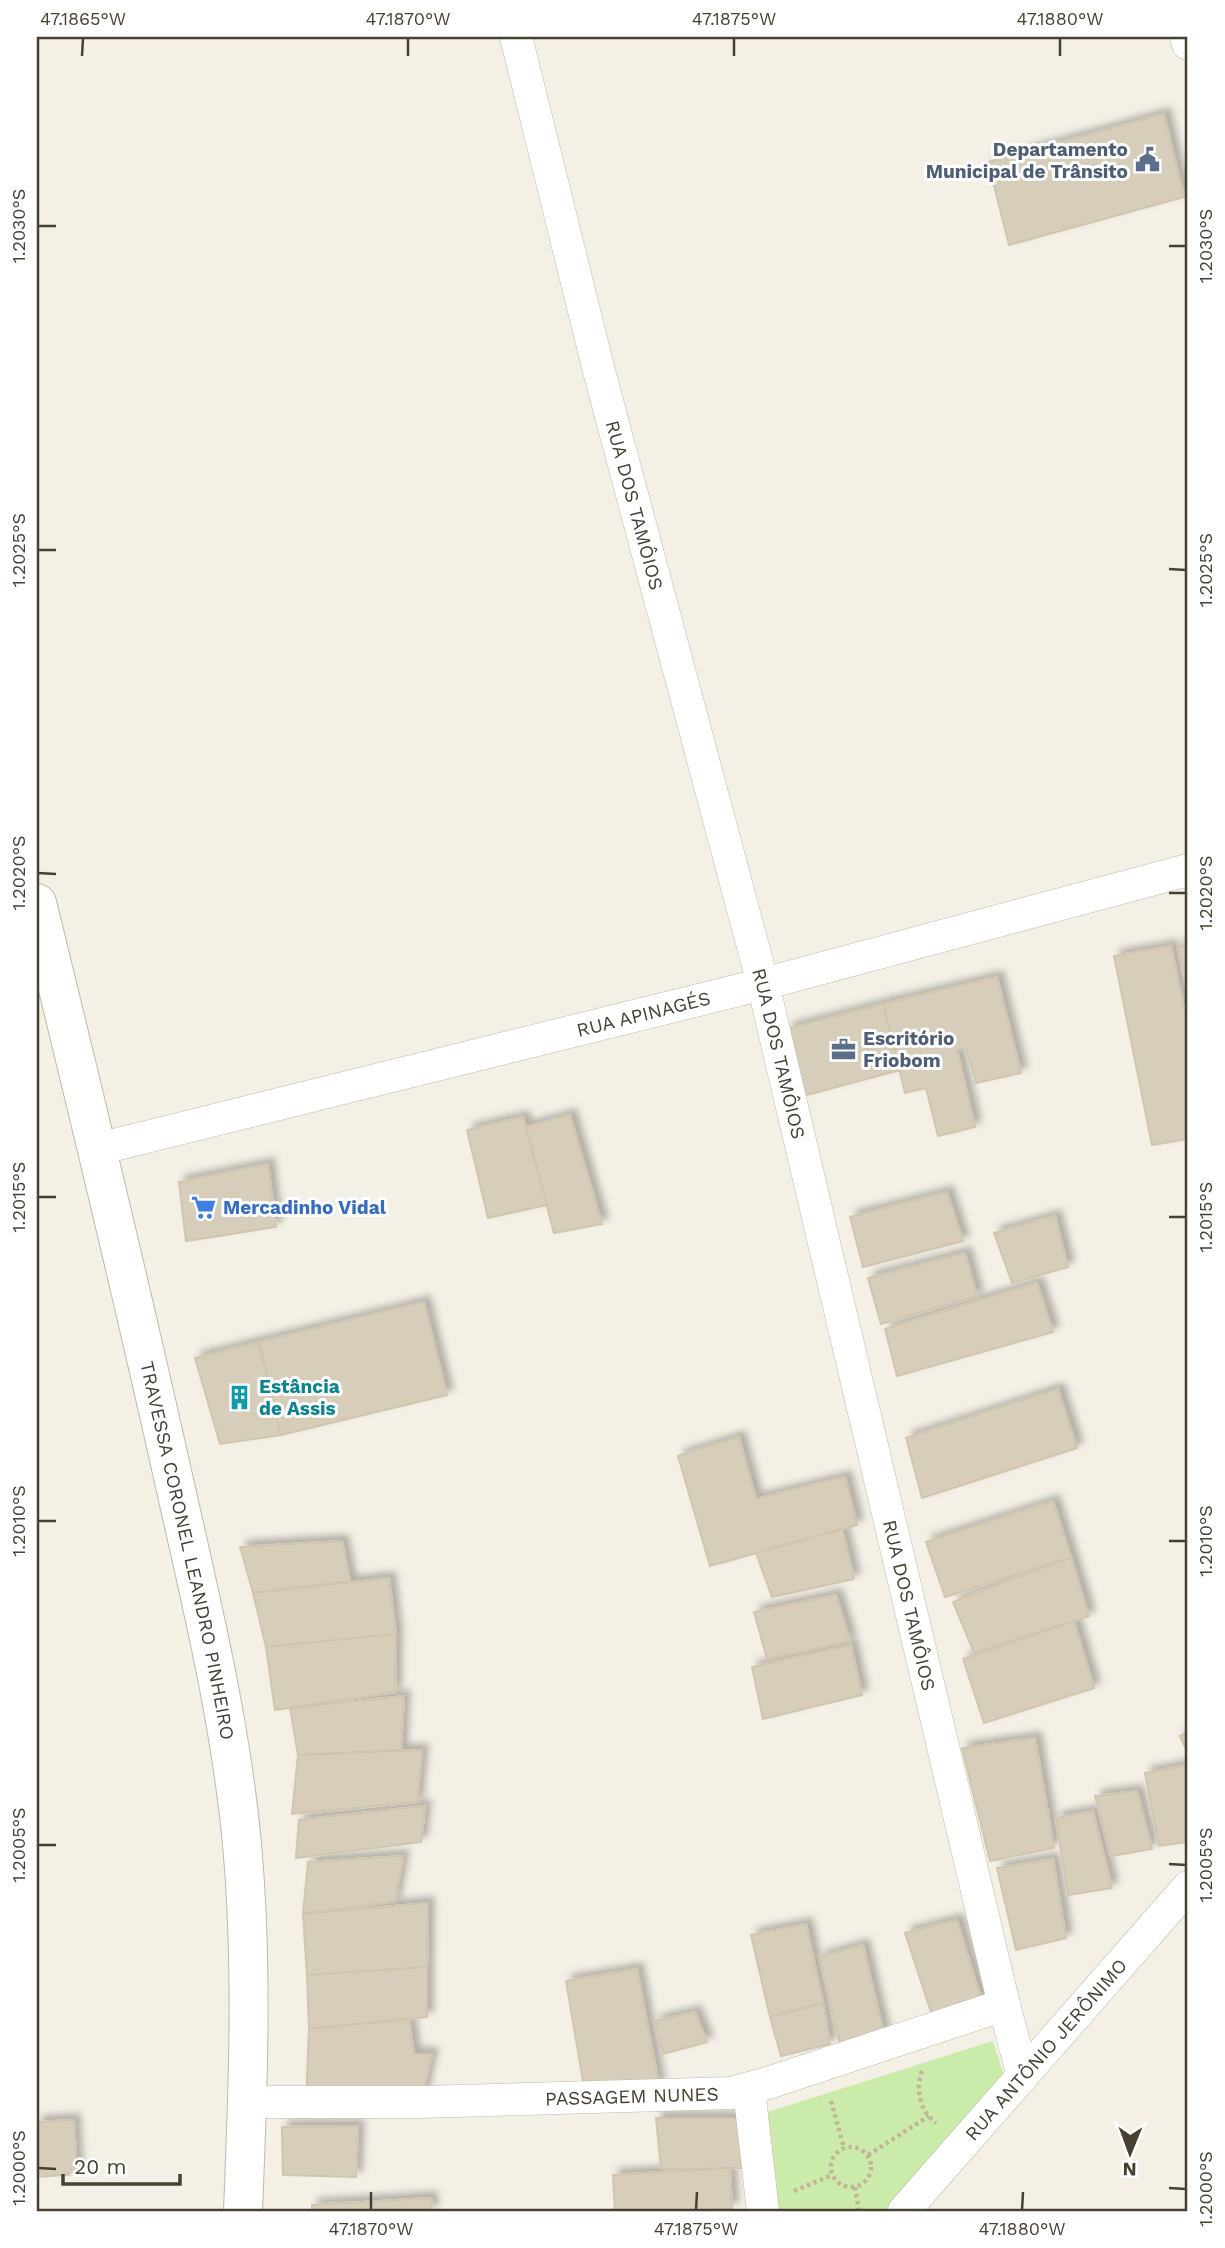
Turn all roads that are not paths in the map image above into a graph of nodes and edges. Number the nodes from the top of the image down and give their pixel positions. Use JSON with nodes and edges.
{"nodes":[{"id":1,"x":516,"y":37,"type":"edge"},
{"id":2,"x":1186,"y":37,"type":"edge"},
{"id":3,"x":1188,"y":44,"type":"edge"},
{"id":4,"x":1188,"y":870,"type":"edge"},
{"id":5,"x":37,"y":904,"type":"edge"},
{"id":6,"x":763,"y":984,"type":"junction"},
{"id":7,"x":98,"y":1149,"type":"junction"},
{"id":8,"x":1188,"y":1888,"type":"edge"},
{"id":9,"x":1004,"y":2005,"type":"junction"},
{"id":10,"x":1023,"y":2076,"type":"junction"},
{"id":11,"x":749,"y":2089,"type":"junction"},
{"id":12,"x":247,"y":2102,"type":"junction"},
{"id":13,"x":774,"y":2204,"type":"edge"},
{"id":14,"x":243,"y":2211,"type":"edge"},
{"id":15,"x":904,"y":2211,"type":"edge"}],
"edges":[{"from":1,"to":6,"type":"street","name":"RUA DOS TAMÔIOS"},
{"from":2,"to":3,"type":"street"},
{"from":4,"to":6,"type":"street","name":"RUA APINAGÉS"},
{"from":5,"to":7,"type":"street","name":"TRAVESSA CORONEL LEANDRO PINHEIRO"},
{"from":6,"to":7,"type":"street","name":"RUA APINAGÉS"},
{"from":6,"to":9,"type":"street","name":"RUA DOS TAMÔIOS"},
{"from":7,"to":12,"type":"street","name":"TRAVESSA CORONEL LEANDRO PINHEIRO"},
{"from":8,"to":10,"type":"street","name":"RUA ANTÔNIO JERÔNIMO"},
{"from":9,"to":10,"type":"street","name":"RUA DOS TAMÔIOS"},
{"from":9,"to":11,"type":"street","name":"PASSAGEM NUNES"},
{"from":10,"to":15,"type":"street","name":"RUA ANTÔNIO JERÔNIMO"},
{"from":11,"to":12,"type":"street","name":"PASSAGEM NUNES"},
{"from":11,"to":13,"type":"street"},
{"from":12,"to":14,"type":"street","name":"TRAVESSA CORONEL LEANDRO PINHEIRO"}]}
